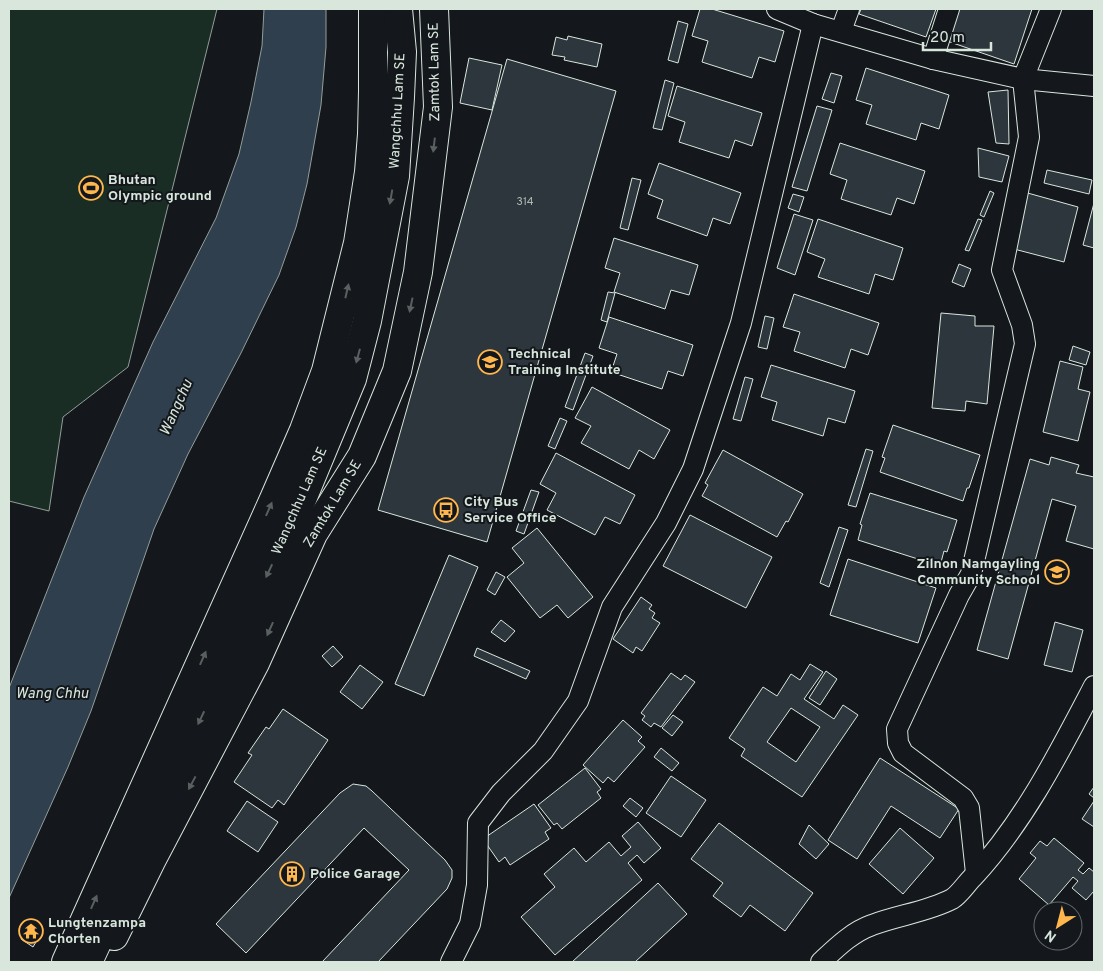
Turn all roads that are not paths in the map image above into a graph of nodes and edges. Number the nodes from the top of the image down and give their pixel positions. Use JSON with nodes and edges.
{"nodes":[{"id":1,"x":373,"y":9,"type":"edge"},
{"id":2,"x":398,"y":9,"type":"edge"},
{"id":3,"x":434,"y":9,"type":"edge"},
{"id":4,"x":777,"y":9,"type":"edge"},
{"id":5,"x":850,"y":9,"type":"edge"},
{"id":6,"x":950,"y":9,"type":"edge"},
{"id":7,"x":1051,"y":9,"type":"edge"},
{"id":8,"x":813,"y":24,"type":"junction"},
{"id":9,"x":842,"y":31,"type":"junction"},
{"id":10,"x":933,"y":59,"type":"junction"},
{"id":11,"x":1023,"y":80,"type":"junction"},
{"id":12,"x":1094,"y":86,"type":"edge"},
{"id":13,"x":1094,"y":686,"type":"edge"},
{"id":14,"x":976,"y":873,"type":"junction"},
{"id":15,"x":66,"y":962,"type":"edge"},
{"id":16,"x":88,"y":962,"type":"edge"},
{"id":17,"x":102,"y":962,"type":"edge"},
{"id":18,"x":451,"y":962,"type":"edge"},
{"id":19,"x":820,"y":962,"type":"edge"}],
"edges":[{"from":15,"to":1,"type":"main road","name":"Wangchhu Lam SE","one_way":true},
{"from":2,"to":16,"type":"main road","name":"Wangchhu Lam SE","one_way":true},
{"from":3,"to":17,"type":"main road","name":"Zamtok Lam SE","one_way":true},
{"from":4,"to":8,"type":"street"},
{"from":5,"to":9,"type":"street"},
{"from":6,"to":10,"type":"street"},
{"from":7,"to":11,"type":"street"},
{"from":8,"to":9,"type":"street"},
{"from":8,"to":18,"type":"street"},
{"from":9,"to":10,"type":"street"},
{"from":10,"to":11,"type":"street"},
{"from":11,"to":12,"type":"street"},
{"from":11,"to":14,"type":"street"},
{"from":13,"to":14,"type":"street"},
{"from":14,"to":19,"type":"street"}]}
